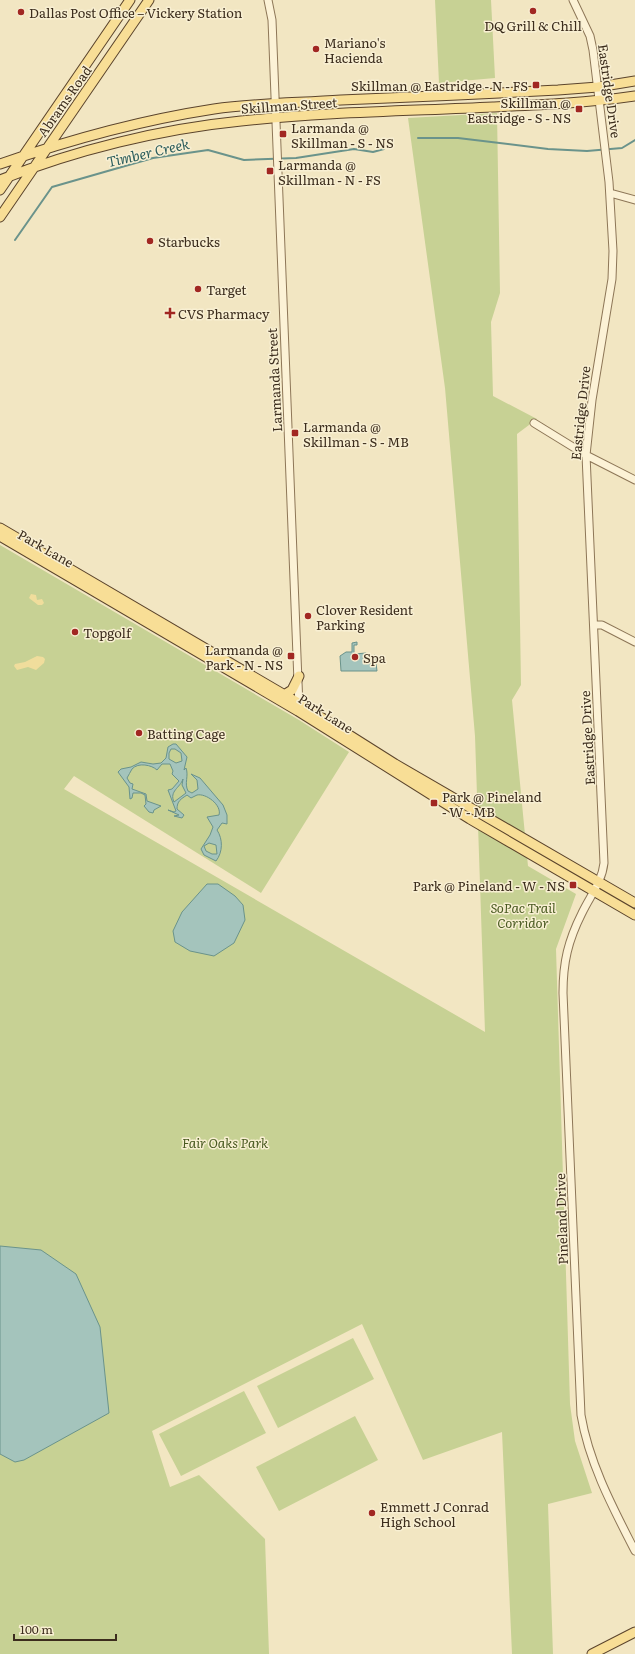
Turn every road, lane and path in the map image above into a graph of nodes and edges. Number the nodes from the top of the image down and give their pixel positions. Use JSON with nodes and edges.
{"nodes":[{"id":1,"x":130,"y":0,"type":"edge"},
{"id":2,"x":149,"y":0,"type":"edge"},
{"id":3,"x":268,"y":0,"type":"edge"},
{"id":4,"x":573,"y":0,"type":"edge"},
{"id":5,"x":104,"y":39,"type":"junction"},
{"id":6,"x":117,"y":48,"type":"junction"},
{"id":7,"x":635,"y":81,"type":"edge"},
{"id":8,"x":598,"y":86,"type":"junction"},
{"id":9,"x":635,"y":96,"type":"edge"},
{"id":10,"x":600,"y":101,"type":"junction"},
{"id":11,"x":275,"y":104,"type":"junction"},
{"id":12,"x":275,"y":118,"type":"junction"},
{"id":13,"x":47,"y":148,"type":"junction"},
{"id":14,"x":25,"y":155,"type":"junction"},
{"id":15,"x":0,"y":164,"type":"edge"},
{"id":16,"x":34,"y":167,"type":"junction"},
{"id":17,"x":10,"y":176,"type":"junction"},
{"id":18,"x":0,"y":180,"type":"edge"},
{"id":19,"x":0,"y":190,"type":"edge"},
{"id":20,"x":610,"y":193,"type":"junction"},
{"id":21,"x":635,"y":200,"type":"edge"},
{"id":22,"x":0,"y":217,"type":"edge"},
{"id":23,"x":534,"y":423,"type":"dead end"},
{"id":24,"x":586,"y":455,"type":"junction"},
{"id":25,"x":635,"y":480,"type":"edge"},
{"id":26,"x":0,"y":528,"type":"edge"},
{"id":27,"x":0,"y":536,"type":"edge"},
{"id":28,"x":594,"y":624,"type":"junction"},
{"id":29,"x":635,"y":642,"type":"edge"},
{"id":30,"x":299,"y":676,"type":"junction"},
{"id":31,"x":284,"y":695,"type":"junction"},
{"id":32,"x":299,"y":707,"type":"junction"},
{"id":33,"x":408,"y":775,"type":"junction"},
{"id":34,"x":476,"y":809,"type":"junction"},
{"id":35,"x":470,"y":819,"type":"junction"},
{"id":36,"x":599,"y":882,"type":"junction"},
{"id":37,"x":594,"y":892,"type":"junction"},
{"id":38,"x":635,"y":903,"type":"edge"},
{"id":39,"x":635,"y":915,"type":"edge"},
{"id":40,"x":635,"y":1551,"type":"edge"},
{"id":41,"x":635,"y":1632,"type":"edge"},
{"id":42,"x":592,"y":1654,"type":"edge"}],
"edges":[{"from":1,"to":5,"type":"main road","name":"Abrams Road"},
{"from":2,"to":6,"type":"main road","name":"Abrams Road"},
{"from":3,"to":11,"type":"street","name":"Larmanda Street"},
{"from":4,"to":8,"type":"street","name":"Eastridge Drive"},
{"from":5,"to":6,"type":"main road"},
{"from":5,"to":14,"type":"main road","name":"Abrams Road"},
{"from":6,"to":13,"type":"main road","name":"Abrams Road"},
{"from":7,"to":8,"type":"main road","name":"Skillman Street"},
{"from":8,"to":10,"type":"street","name":"Eastridge Drive"},
{"from":8,"to":11,"type":"main road","name":"Skillman Street"},
{"from":9,"to":10,"type":"main road","name":"Skillman Street"},
{"from":10,"to":12,"type":"main road","name":"Skillman Street"},
{"from":10,"to":20,"type":"street","name":"Eastridge Drive"},
{"from":11,"to":12,"type":"street","name":"Larmanda Street"},
{"from":11,"to":13,"type":"main road","name":"Skillman Street"},
{"from":12,"to":16,"type":"main road","name":"Skillman Street"},
{"from":12,"to":30,"type":"street","name":"Larmanda Street"},
{"from":13,"to":14,"type":"main road","name":"Skillman Street"},
{"from":13,"to":16,"type":"main road","name":"Abrams Road"},
{"from":14,"to":15,"type":"main road","name":"Skillman Street"},
{"from":14,"to":17,"type":"main road","name":"Abrams Road"},
{"from":16,"to":17,"type":"main road","name":"Skillman Street"},
{"from":16,"to":22,"type":"main road","name":"Abrams Road"},
{"from":17,"to":18,"type":"main road","name":"Skillman Street"},
{"from":17,"to":19,"type":"main road","name":"Abrams Road"},
{"from":20,"to":21,"type":"street"},
{"from":20,"to":24,"type":"street","name":"Eastridge Drive"},
{"from":23,"to":24,"type":"street"},
{"from":24,"to":25,"type":"street"},
{"from":24,"to":28,"type":"street","name":"Eastridge Drive"},
{"from":26,"to":31,"type":"main road","name":"Park Lane"},
{"from":27,"to":32,"type":"main road","name":"Park Lane"},
{"from":28,"to":29,"type":"street"},
{"from":28,"to":36,"type":"street","name":"Eastridge Drive"},
{"from":30,"to":31,"type":"main road"},
{"from":30,"to":32,"type":"street","name":"Larmanda Street"},
{"from":31,"to":32,"type":"main road","name":"Park Lane"},
{"from":32,"to":33,"type":"main road","name":"Park Lane"},
{"from":33,"to":34,"type":"main road","name":"Park Lane"},
{"from":33,"to":35,"type":"main road","name":"Park Lane"},
{"from":34,"to":35,"type":"main road"},
{"from":34,"to":36,"type":"main road","name":"Park Lane"},
{"from":35,"to":37,"type":"main road","name":"Park Lane"},
{"from":36,"to":37,"type":"street","name":"Pineland Drive"},
{"from":36,"to":38,"type":"main road","name":"Park Lane"},
{"from":37,"to":39,"type":"main road","name":"Park Lane"},
{"from":37,"to":40,"type":"street","name":"Pineland Drive"},
{"from":41,"to":42,"type":"main road"}]}
